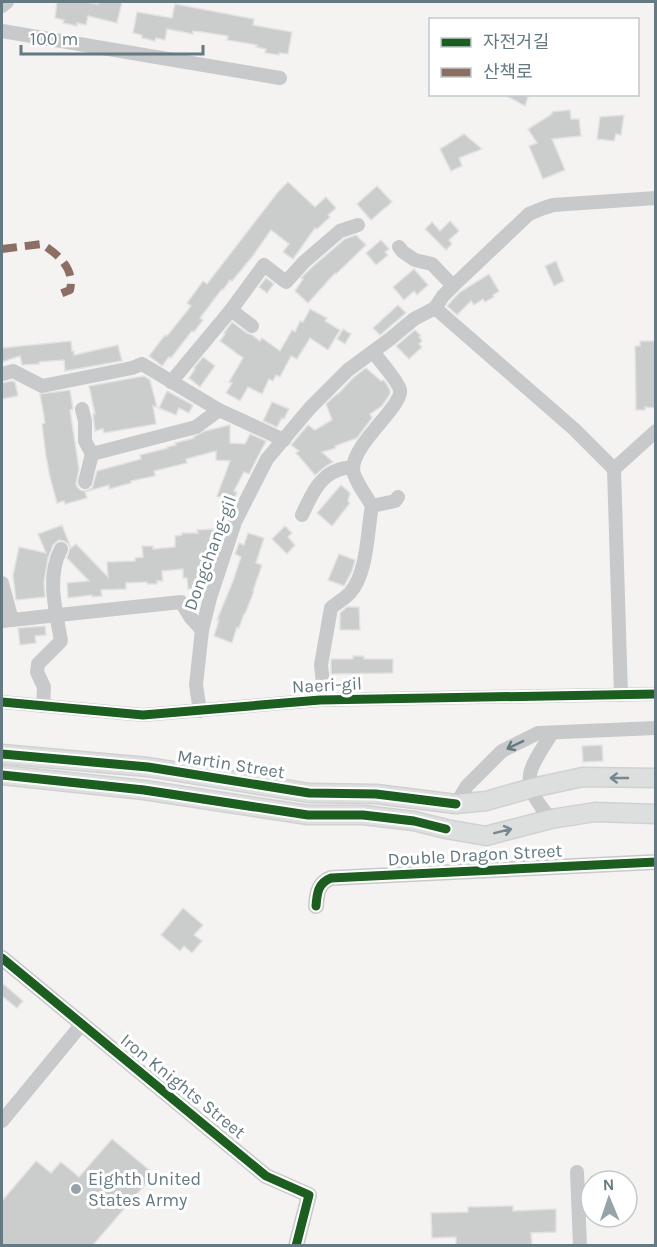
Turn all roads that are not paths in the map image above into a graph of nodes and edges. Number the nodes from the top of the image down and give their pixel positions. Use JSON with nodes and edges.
{"nodes":[{"id":1,"x":7,"y":2,"type":"edge"},
{"id":2,"x":2,"y":6,"type":"edge"},
{"id":3,"x":2,"y":31,"type":"edge"},
{"id":4,"x":280,"y":78,"type":"dead end"},
{"id":5,"x":656,"y":198,"type":"edge"},
{"id":6,"x":358,"y":225,"type":"dead end"},
{"id":7,"x":399,"y":247,"type":"dead end"},
{"id":8,"x":453,"y":286,"type":"junction"},
{"id":9,"x":435,"y":308,"type":"junction"},
{"id":10,"x":231,"y":310,"type":"junction"},
{"id":11,"x":252,"y":326,"type":"dead end"},
{"id":12,"x":373,"y":352,"type":"junction"},
{"id":13,"x":2,"y":374,"type":"edge"},
{"id":14,"x":171,"y":382,"type":"junction"},
{"id":15,"x":82,"y":409,"type":"dead end"},
{"id":16,"x":219,"y":410,"type":"junction"},
{"id":17,"x":656,"y":431,"type":"edge"},
{"id":18,"x":284,"y":440,"type":"junction"},
{"id":19,"x":92,"y":454,"type":"junction"},
{"id":20,"x":353,"y":467,"type":"junction"},
{"id":21,"x":614,"y":469,"type":"junction"},
{"id":22,"x":85,"y":482,"type":"dead end"},
{"id":23,"x":398,"y":497,"type":"dead end"},
{"id":24,"x":372,"y":506,"type":"junction"},
{"id":25,"x":302,"y":515,"type":"dead end"},
{"id":26,"x":60,"y":549,"type":"dead end"},
{"id":27,"x":2,"y":583,"type":"edge"},
{"id":28,"x":57,"y":615,"type":"junction"},
{"id":29,"x":7,"y":620,"type":"edge"},
{"id":30,"x":202,"y":630,"type":"junction"},
{"id":31,"x":656,"y":694,"type":"edge"},
{"id":32,"x":621,"y":695,"type":"junction"},
{"id":33,"x":325,"y":700,"type":"junction"},
{"id":34,"x":2,"y":702,"type":"edge"},
{"id":35,"x":43,"y":706,"type":"junction"},
{"id":36,"x":200,"y":711,"type":"junction"},
{"id":37,"x":656,"y":728,"type":"edge"},
{"id":38,"x":552,"y":733,"type":"junction"},
{"id":39,"x":2,"y":754,"type":"edge"},
{"id":40,"x":2,"y":775,"type":"edge"},
{"id":41,"x":656,"y":778,"type":"edge"},
{"id":42,"x":532,"y":788,"type":"junction"},
{"id":43,"x":456,"y":804,"type":"junction"},
{"id":44,"x":656,"y":814,"type":"edge"},
{"id":45,"x":551,"y":819,"type":"junction"},
{"id":46,"x":656,"y":862,"type":"edge"},
{"id":47,"x":316,"y":906,"type":"dead end"},
{"id":48,"x":2,"y":958,"type":"edge"},
{"id":49,"x":82,"y":1024,"type":"junction"},
{"id":50,"x":2,"y":1120,"type":"edge"},
{"id":51,"x":577,"y":1172,"type":"dead end"},
{"id":52,"x":296,"y":1245,"type":"edge"},
{"id":53,"x":580,"y":1245,"type":"edge"}],
"edges":[{"from":1,"to":2,"type":"street"},
{"from":3,"to":4,"type":"street"},
{"from":5,"to":8,"type":"street","name":"Dongchang-gil"},
{"from":6,"to":10,"type":"street"},
{"from":7,"to":8,"type":"street"},
{"from":8,"to":9,"type":"street","name":"Dongchang-gil"},
{"from":9,"to":12,"type":"street","name":"Dongchang-gil"},
{"from":9,"to":21,"type":"street"},
{"from":10,"to":11,"type":"street"},
{"from":10,"to":14,"type":"street"},
{"from":12,"to":18,"type":"street","name":"Dongchang-gil"},
{"from":12,"to":20,"type":"street"},
{"from":13,"to":14,"type":"street"},
{"from":14,"to":16,"type":"street"},
{"from":15,"to":19,"type":"street"},
{"from":16,"to":18,"type":"street"},
{"from":16,"to":19,"type":"street"},
{"from":17,"to":21,"type":"street"},
{"from":18,"to":30,"type":"street","name":"Dongchang-gil"},
{"from":19,"to":22,"type":"street"},
{"from":20,"to":24,"type":"street"},
{"from":20,"to":25,"type":"street"},
{"from":21,"to":32,"type":"street"},
{"from":23,"to":24,"type":"street"},
{"from":24,"to":33,"type":"street"},
{"from":26,"to":28,"type":"street"},
{"from":27,"to":29,"type":"street"},
{"from":28,"to":29,"type":"street"},
{"from":28,"to":30,"type":"street"},
{"from":28,"to":35,"type":"street"},
{"from":30,"to":36,"type":"street","name":"Dongchang-gil"},
{"from":31,"to":32,"type":"street","name":"Naeri-gil"},
{"from":32,"to":33,"type":"street","name":"Naeri-gil"},
{"from":33,"to":36,"type":"street","name":"Naeri-gil"},
{"from":34,"to":35,"type":"street","name":"Naeri-gil"},
{"from":35,"to":36,"type":"street","name":"Naeri-gil"},
{"from":37,"to":38,"type":"street"},
{"from":38,"to":42,"type":"street"},
{"from":38,"to":43,"type":"street","one_way":true},
{"from":39,"to":43,"type":"main road","name":"Martin Street"},
{"from":40,"to":45,"type":"main road","one_way":true},
{"from":41,"to":42,"type":"main road","name":"Martin Street","one_way":true},
{"from":42,"to":43,"type":"main road","name":"Martin Street"},
{"from":42,"to":45,"type":"street"},
{"from":44,"to":45,"type":"main road"},
{"from":46,"to":47,"type":"street","name":"Double Dragon Street"},
{"from":48,"to":49,"type":"street","name":"Iron Knights Street"},
{"from":49,"to":50,"type":"street"},
{"from":49,"to":52,"type":"street","name":"Iron Knights Street"},
{"from":51,"to":53,"type":"street"}]}
